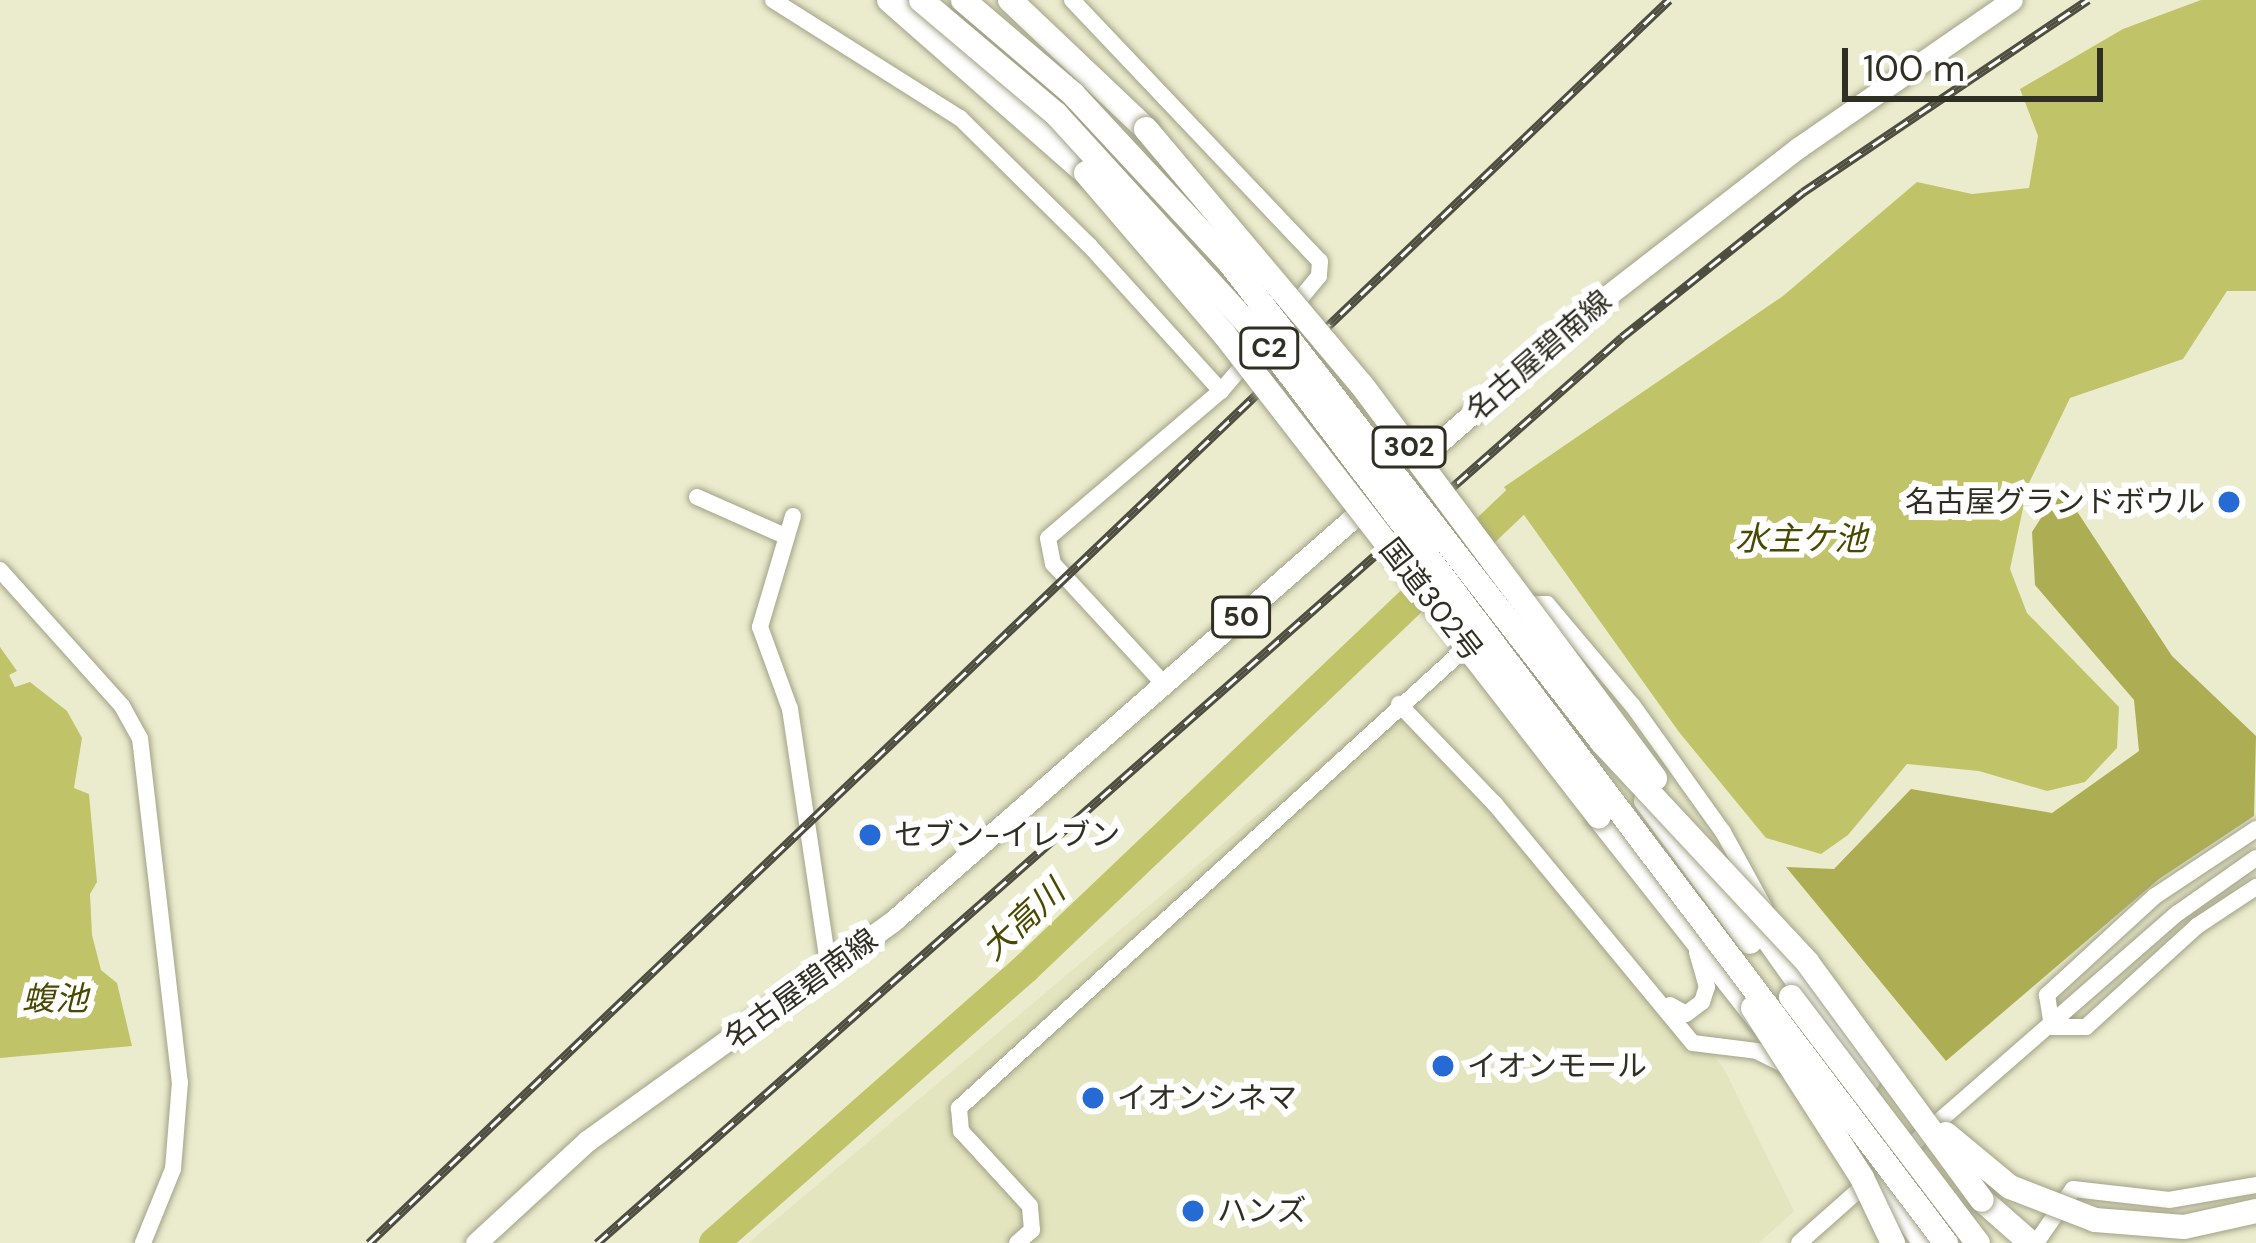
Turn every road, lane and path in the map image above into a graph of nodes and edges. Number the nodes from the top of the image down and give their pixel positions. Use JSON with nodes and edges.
{"nodes":[{"id":1,"x":773,"y":0,"type":"edge"},
{"id":2,"x":890,"y":0,"type":"edge"},
{"id":3,"x":921,"y":0,"type":"edge"},
{"id":4,"x":963,"y":0,"type":"edge"},
{"id":5,"x":1010,"y":0,"type":"edge"},
{"id":6,"x":1072,"y":0,"type":"edge"},
{"id":7,"x":2012,"y":0,"type":"edge"},
{"id":8,"x":1221,"y":391,"type":"junction"},
{"id":9,"x":697,"y":497,"type":"dead end"},
{"id":10,"x":793,"y":516,"type":"dead end"},
{"id":11,"x":785,"y":536,"type":"junction"},
{"id":12,"x":0,"y":570,"type":"edge"},
{"id":13,"x":1163,"y":683,"type":"junction"},
{"id":14,"x":1399,"y":704,"type":"junction"},
{"id":15,"x":1569,"y":738,"type":"junction"},
{"id":16,"x":1602,"y":742,"type":"junction"},
{"id":17,"x":2256,"y":829,"type":"edge"},
{"id":18,"x":2256,"y":858,"type":"edge"},
{"id":19,"x":2256,"y":887,"type":"edge"},
{"id":20,"x":1683,"y":924,"type":"junction"},
{"id":21,"x":830,"y":969,"type":"junction"},
{"id":22,"x":1809,"y":999,"type":"junction"},
{"id":23,"x":1664,"y":1001,"type":"junction"},
{"id":24,"x":2052,"y":1027,"type":"junction"},
{"id":25,"x":1808,"y":1082,"type":"junction"},
{"id":26,"x":1902,"y":1089,"type":"junction"},
{"id":27,"x":1914,"y":1143,"type":"junction"},
{"id":28,"x":1876,"y":1174,"type":"junction"},
{"id":29,"x":2256,"y":1185,"type":"edge"},
{"id":30,"x":2256,"y":1210,"type":"edge"},
{"id":31,"x":143,"y":1243,"type":"edge"},
{"id":32,"x":476,"y":1243,"type":"edge"},
{"id":33,"x":1017,"y":1243,"type":"edge"},
{"id":34,"x":1799,"y":1243,"type":"edge"},
{"id":35,"x":1893,"y":1243,"type":"edge"},
{"id":36,"x":1925,"y":1243,"type":"edge"},
{"id":37,"x":1946,"y":1243,"type":"edge"},
{"id":38,"x":1981,"y":1243,"type":"edge"},
{"id":39,"x":2033,"y":1243,"type":"edge"}],
"edges":[{"from":1,"to":8,"type":"street"},
{"from":2,"to":20,"type":"highway","name":"国道302号","number":"302","bridge":true},
{"from":3,"to":15,"type":"highway","number":"C2","bridge":true},
{"from":4,"to":16,"type":"highway","number":"C2","bridge":true},
{"from":5,"to":22,"type":"highway","number":"302","bridge":true},
{"from":6,"to":8,"type":"street"},
{"from":7,"to":13,"type":"main road","name":"名古屋碧南線","number":"50"},
{"from":8,"to":13,"type":"street"},
{"from":9,"to":11,"type":"street"},
{"from":10,"to":11,"type":"street"},
{"from":11,"to":21,"type":"street"},
{"from":12,"to":31,"type":"street"},
{"from":13,"to":21,"type":"main road","name":"名古屋碧南線","number":"50"},
{"from":14,"to":22,"type":"street"},
{"from":14,"to":23,"type":"street"},
{"from":14,"to":33,"type":"street"},
{"from":15,"to":35,"type":"highway","bridge":true},
{"from":15,"to":37,"type":"highway","bridge":true},
{"from":16,"to":26,"type":"highway","bridge":true},
{"from":16,"to":38,"type":"highway","bridge":true},
{"from":17,"to":24,"type":"street"},
{"from":18,"to":24,"type":"street"},
{"from":19,"to":24,"type":"street"},
{"from":20,"to":23,"type":"street"},
{"from":20,"to":25,"type":"highway","name":"国道302号","number":"302"},
{"from":21,"to":32,"type":"main road","name":"名古屋碧南線","number":"50"},
{"from":22,"to":27,"type":"highway","number":"302"},
{"from":23,"to":25,"type":"street"},
{"from":24,"to":27,"type":"street"},
{"from":25,"to":28,"type":"highway","name":"国道302号","number":"302"},
{"from":26,"to":30,"type":"highway","bridge":true},
{"from":26,"to":39,"type":"highway","bridge":true},
{"from":27,"to":28,"type":"street"},
{"from":27,"to":38,"type":"highway","number":"302"},
{"from":28,"to":34,"type":"street"},
{"from":28,"to":36,"type":"highway","name":"国道302号","number":"302"},
{"from":29,"to":39,"type":"street"}]}
